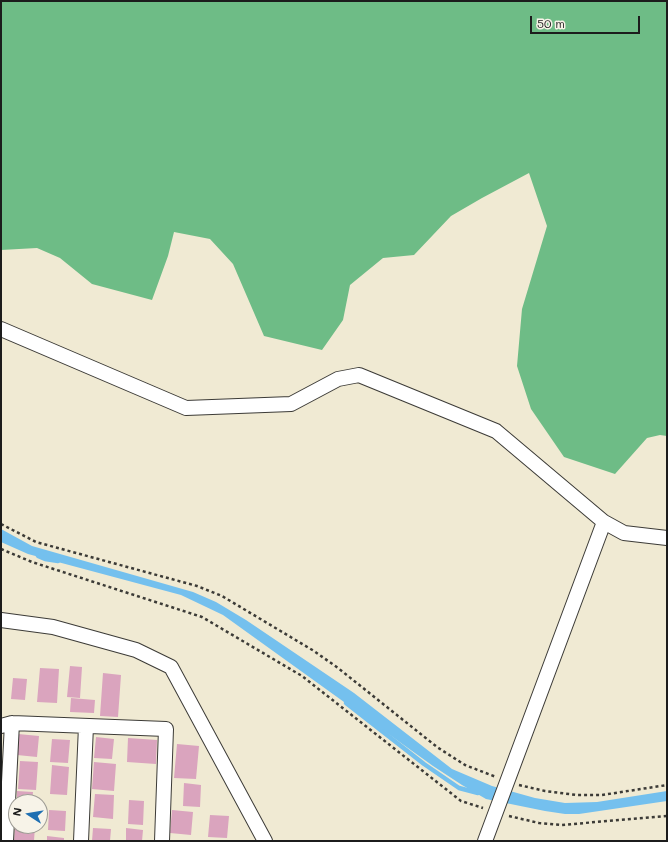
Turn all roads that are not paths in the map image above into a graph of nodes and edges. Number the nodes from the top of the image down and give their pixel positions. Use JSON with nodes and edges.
{"nodes":[{"id":1,"x":1,"y":329,"type":"edge"},
{"id":2,"x":604,"y":522,"type":"junction"},
{"id":3,"x":667,"y":538,"type":"edge"},
{"id":4,"x":1,"y":620,"type":"edge"},
{"id":5,"x":6,"y":724,"type":"edge"},
{"id":6,"x":86,"y":726,"type":"junction"},
{"id":7,"x":6,"y":841,"type":"edge"},
{"id":8,"x":81,"y":841,"type":"edge"},
{"id":9,"x":162,"y":841,"type":"edge"},
{"id":10,"x":265,"y":841,"type":"edge"},
{"id":11,"x":485,"y":841,"type":"edge"}],
"edges":[{"from":1,"to":2,"type":"street"},
{"from":2,"to":3,"type":"street"},
{"from":2,"to":11,"type":"street"},
{"from":4,"to":10,"type":"street"},
{"from":5,"to":6,"type":"street"},
{"from":5,"to":7,"type":"street"},
{"from":6,"to":8,"type":"street"},
{"from":6,"to":9,"type":"street"}]}
